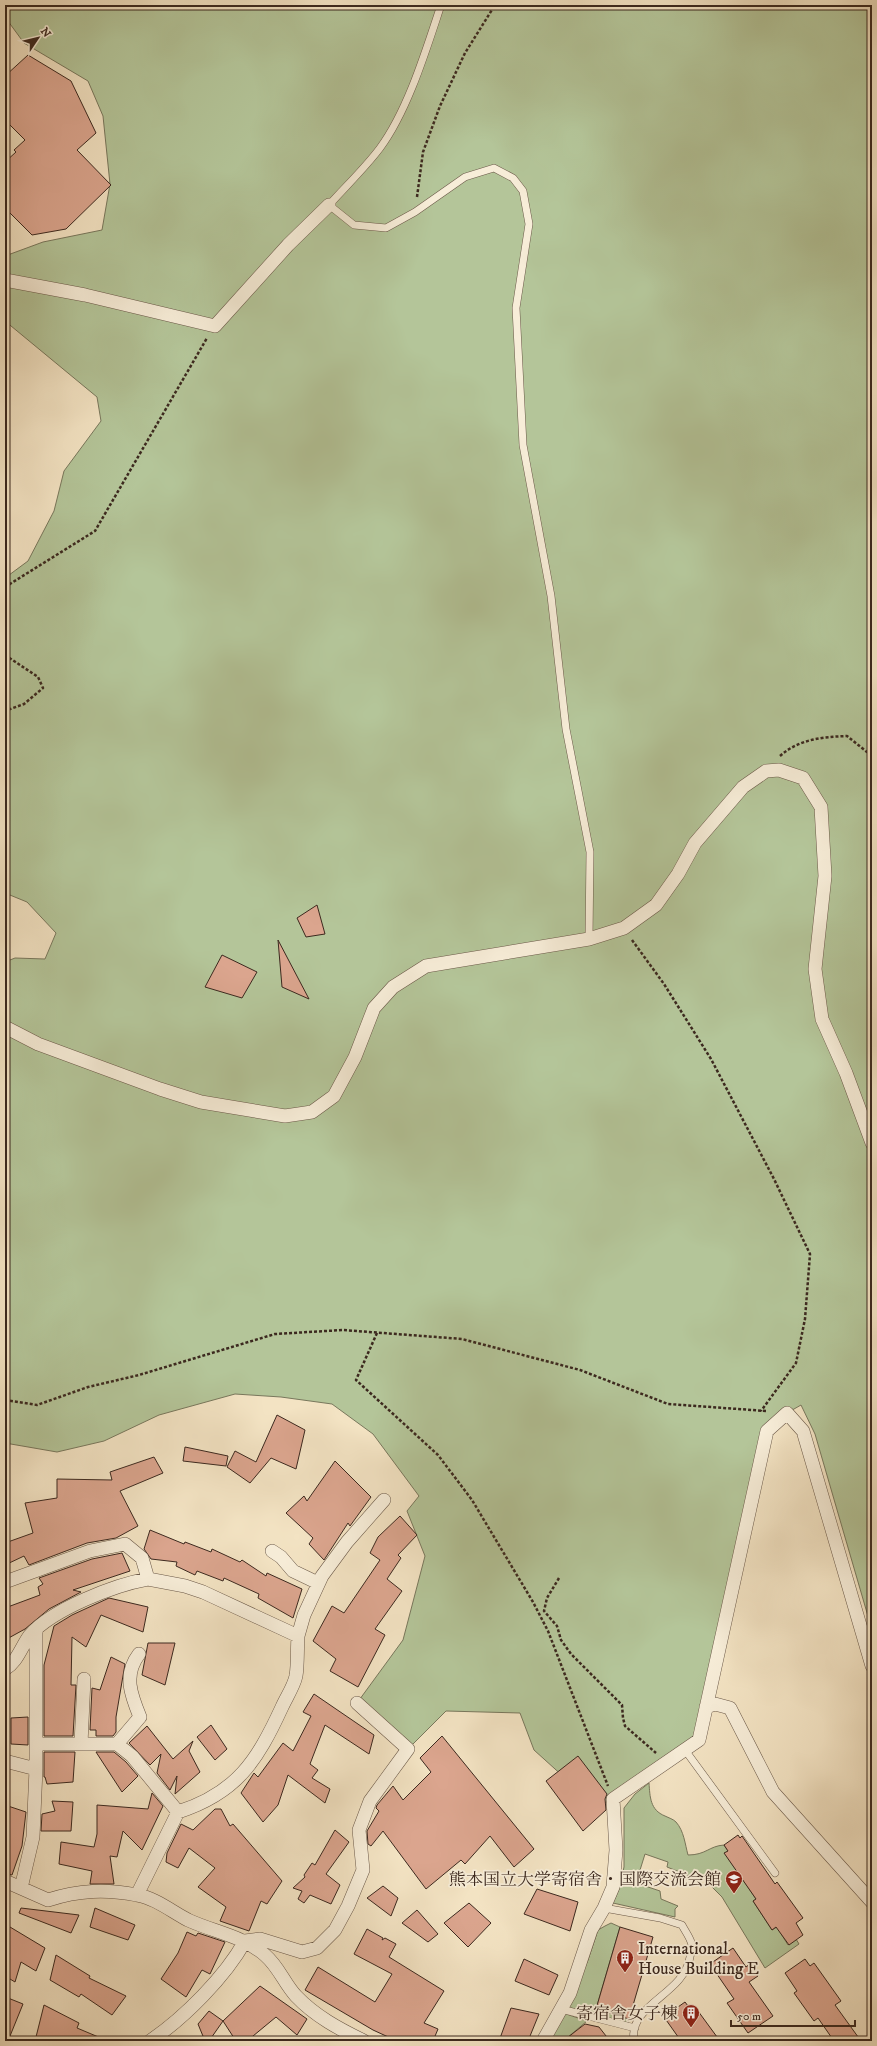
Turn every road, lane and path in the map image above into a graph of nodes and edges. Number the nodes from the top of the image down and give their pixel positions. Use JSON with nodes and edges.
{"nodes":[{"id":1,"x":441,"y":5,"type":"edge"},
{"id":2,"x":495,"y":5,"type":"edge"},
{"id":3,"x":329,"y":205,"type":"junction"},
{"id":4,"x":415,"y":212,"type":"junction"},
{"id":5,"x":5,"y":280,"type":"edge"},
{"id":6,"x":214,"y":326,"type":"junction"},
{"id":7,"x":5,"y":587,"type":"edge"},
{"id":8,"x":5,"y":655,"type":"edge"},
{"id":9,"x":5,"y":711,"type":"edge"},
{"id":10,"x":872,"y":766,"type":"edge"},
{"id":11,"x":766,"y":772,"type":"junction"},
{"id":12,"x":624,"y":928,"type":"junction"},
{"id":13,"x":589,"y":939,"type":"junction"},
{"id":14,"x":5,"y":1027,"type":"edge"},
{"id":15,"x":872,"y":1143,"type":"edge"},
{"id":16,"x":377,"y":1333,"type":"junction"},
{"id":17,"x":5,"y":1400,"type":"edge"},
{"id":18,"x":761,"y":1411,"type":"junction"},
{"id":19,"x":787,"y":1413,"type":"junction"},
{"id":20,"x":384,"y":1500,"type":"dead end"},
{"id":21,"x":272,"y":1551,"type":"dead end"},
{"id":22,"x":559,"y":1578,"type":"dead end"},
{"id":23,"x":148,"y":1579,"type":"junction"},
{"id":24,"x":5,"y":1582,"type":"edge"},
{"id":25,"x":318,"y":1583,"type":"junction"},
{"id":26,"x":36,"y":1630,"type":"junction"},
{"id":27,"x":298,"y":1636,"type":"junction"},
{"id":28,"x":139,"y":1654,"type":"dead end"},
{"id":29,"x":872,"y":1666,"type":"edge"},
{"id":30,"x":5,"y":1669,"type":"edge"},
{"id":31,"x":84,"y":1679,"type":"dead end"},
{"id":32,"x":357,"y":1703,"type":"dead end"},
{"id":33,"x":706,"y":1708,"type":"junction"},
{"id":34,"x":36,"y":1744,"type":"junction"},
{"id":35,"x":81,"y":1744,"type":"junction"},
{"id":36,"x":117,"y":1744,"type":"junction"},
{"id":37,"x":684,"y":1750,"type":"junction"},
{"id":38,"x":5,"y":1761,"type":"edge"},
{"id":39,"x":667,"y":1762,"type":"junction"},
{"id":40,"x":36,"y":1769,"type":"junction"},
{"id":41,"x":613,"y":1799,"type":"junction"},
{"id":42,"x":178,"y":1812,"type":"junction"},
{"id":43,"x":775,"y":1873,"type":"dead end"},
{"id":44,"x":5,"y":1881,"type":"edge"},
{"id":45,"x":21,"y":1888,"type":"junction"},
{"id":46,"x":137,"y":1895,"type":"junction"},
{"id":47,"x":872,"y":1902,"type":"edge"},
{"id":48,"x":604,"y":1908,"type":"junction"},
{"id":49,"x":244,"y":1941,"type":"junction"},
{"id":50,"x":561,"y":2008,"type":"junction"},
{"id":51,"x":635,"y":2028,"type":"junction"},
{"id":52,"x":150,"y":2041,"type":"edge"},
{"id":53,"x":364,"y":2041,"type":"edge"},
{"id":54,"x":543,"y":2041,"type":"edge"},
{"id":55,"x":634,"y":2041,"type":"edge"}],
"edges":[{"from":1,"to":3,"type":"lane"},
{"from":2,"to":4,"type":"path"},
{"from":3,"to":4,"type":"lane"},
{"from":3,"to":6,"type":"street"},
{"from":4,"to":13,"type":"lane"},
{"from":5,"to":6,"type":"street"},
{"from":6,"to":7,"type":"path"},
{"from":8,"to":9,"type":"path"},
{"from":10,"to":11,"type":"path"},
{"from":11,"to":12,"type":"street"},
{"from":11,"to":15,"type":"street"},
{"from":12,"to":13,"type":"street"},
{"from":12,"to":18,"type":"path"},
{"from":13,"to":14,"type":"street"},
{"from":16,"to":17,"type":"path"},
{"from":16,"to":18,"type":"path"},
{"from":16,"to":41,"type":"path"},
{"from":18,"to":19,"type":"path"},
{"from":19,"to":29,"type":"street"},
{"from":19,"to":33,"type":"street"},
{"from":20,"to":25,"type":"street"},
{"from":21,"to":25,"type":"street"},
{"from":22,"to":39,"type":"path"},
{"from":23,"to":24,"type":"street"},
{"from":23,"to":26,"type":"street"},
{"from":23,"to":27,"type":"street"},
{"from":25,"to":27,"type":"street"},
{"from":26,"to":30,"type":"street"},
{"from":26,"to":34,"type":"street"},
{"from":27,"to":42,"type":"street"},
{"from":28,"to":36,"type":"street"},
{"from":31,"to":35,"type":"street"},
{"from":32,"to":49,"type":"street"},
{"from":33,"to":37,"type":"street"},
{"from":33,"to":47,"type":"street"},
{"from":34,"to":35,"type":"street"},
{"from":34,"to":40,"type":"street"},
{"from":35,"to":36,"type":"street"},
{"from":36,"to":42,"type":"street"},
{"from":37,"to":39,"type":"street"},
{"from":37,"to":43,"type":"lane"},
{"from":38,"to":40,"type":"street"},
{"from":39,"to":41,"type":"street"},
{"from":40,"to":45,"type":"street"},
{"from":41,"to":48,"type":"street"},
{"from":42,"to":46,"type":"street"},
{"from":44,"to":45,"type":"street"},
{"from":45,"to":46,"type":"street"},
{"from":46,"to":49,"type":"street"},
{"from":48,"to":50,"type":"street"},
{"from":48,"to":51,"type":"lane"},
{"from":49,"to":52,"type":"street"},
{"from":49,"to":53,"type":"street"},
{"from":50,"to":51,"type":"lane"},
{"from":50,"to":54,"type":"street"},
{"from":51,"to":55,"type":"lane"}]}
